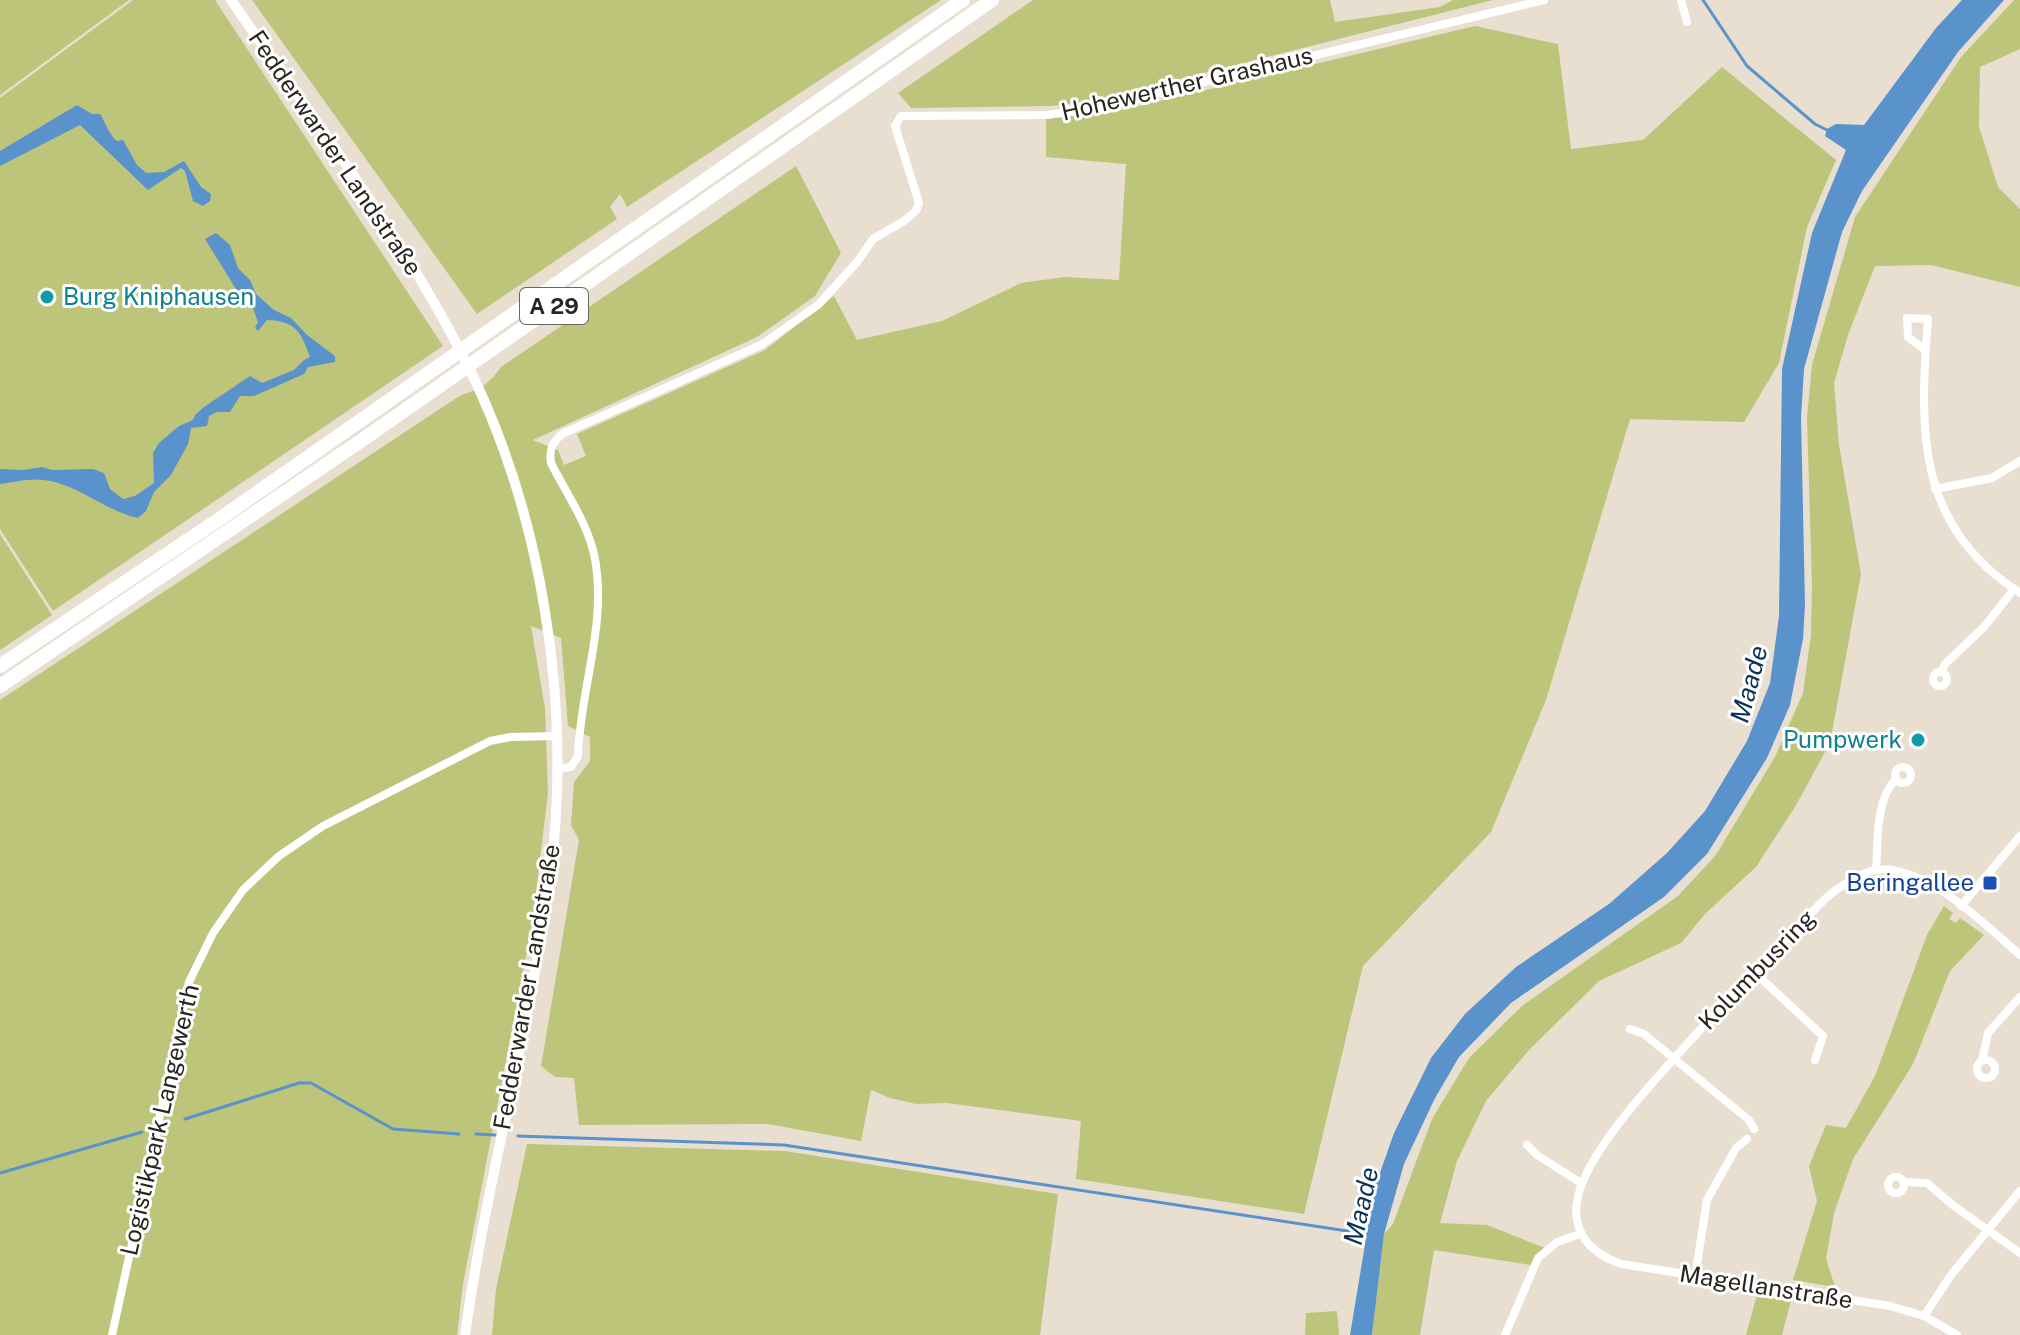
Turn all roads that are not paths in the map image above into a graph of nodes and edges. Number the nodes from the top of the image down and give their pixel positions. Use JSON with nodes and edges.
{"nodes":[{"id":1,"x":231,"y":0,"type":"edge"},
{"id":2,"x":963,"y":0,"type":"edge"},
{"id":3,"x":992,"y":0,"type":"edge"},
{"id":4,"x":1544,"y":0,"type":"edge"},
{"id":5,"x":1681,"y":0,"type":"edge"},
{"id":6,"x":1687,"y":22,"type":"dead end"},
{"id":7,"x":1925,"y":350,"type":"dead end"},
{"id":8,"x":2020,"y":461,"type":"edge"},
{"id":9,"x":1935,"y":489,"type":"junction"},
{"id":10,"x":2017,"y":591,"type":"edge"},
{"id":11,"x":7,"y":658,"type":"edge"},
{"id":12,"x":0,"y":666,"type":"edge"},
{"id":13,"x":1941,"y":672,"type":"dead end"},
{"id":14,"x":0,"y":686,"type":"edge"},
{"id":15,"x":556,"y":736,"type":"junction"},
{"id":16,"x":556,"y":769,"type":"junction"},
{"id":17,"x":1896,"y":779,"type":"dead end"},
{"id":18,"x":2020,"y":836,"type":"edge"},
{"id":19,"x":1876,"y":870,"type":"junction"},
{"id":20,"x":1961,"y":906,"type":"junction"},
{"id":21,"x":2020,"y":955,"type":"edge"},
{"id":22,"x":1753,"y":971,"type":"junction"},
{"id":23,"x":2020,"y":997,"type":"edge"},
{"id":24,"x":1630,"y":1029,"type":"dead end"},
{"id":25,"x":1672,"y":1059,"type":"junction"},
{"id":26,"x":1815,"y":1060,"type":"dead end"},
{"id":27,"x":1982,"y":1061,"type":"dead end"},
{"id":28,"x":1754,"y":1129,"type":"dead end"},
{"id":29,"x":1747,"y":1139,"type":"dead end"},
{"id":30,"x":1527,"y":1145,"type":"dead end"},
{"id":31,"x":1904,"y":1182,"type":"dead end"},
{"id":32,"x":1581,"y":1183,"type":"junction"},
{"id":33,"x":2020,"y":1191,"type":"edge"},
{"id":34,"x":1990,"y":1230,"type":"junction"},
{"id":35,"x":1580,"y":1234,"type":"junction"},
{"id":36,"x":2020,"y":1253,"type":"edge"},
{"id":37,"x":1695,"y":1277,"type":"junction"},
{"id":38,"x":1924,"y":1316,"type":"junction"},
{"id":39,"x":112,"y":1335,"type":"edge"},
{"id":40,"x":465,"y":1335,"type":"edge"},
{"id":41,"x":1505,"y":1335,"type":"edge"},
{"id":42,"x":1957,"y":1335,"type":"edge"}],
"edges":[{"from":1,"to":15,"type":"street","name":"Fedderwarder Landstraße"},
{"from":2,"to":11,"type":"highway","number":"A 29"},
{"from":3,"to":14,"type":"highway","number":"A 29"},
{"from":4,"to":16,"type":"street","name":"Hohewerther Grashaus"},
{"from":5,"to":6,"type":"street"},
{"from":7,"to":9,"type":"street"},
{"from":8,"to":9,"type":"street"},
{"from":9,"to":10,"type":"street"},
{"from":10,"to":13,"type":"street"},
{"from":11,"to":12,"type":"highway","number":"A 29"},
{"from":15,"to":16,"type":"street","name":"Fedderwarder Landstraße"},
{"from":15,"to":39,"type":"street","name":"Logistikpark Langewerth"},
{"from":16,"to":40,"type":"street","name":"Fedderwarder Landstraße"},
{"from":17,"to":19,"type":"street"},
{"from":18,"to":20,"type":"street"},
{"from":19,"to":20,"type":"street"},
{"from":19,"to":22,"type":"street","name":"Kolumbusring"},
{"from":20,"to":21,"type":"street"},
{"from":22,"to":25,"type":"street","name":"Kolumbusring"},
{"from":22,"to":26,"type":"street"},
{"from":23,"to":27,"type":"street"},
{"from":24,"to":25,"type":"street"},
{"from":25,"to":28,"type":"street"},
{"from":25,"to":32,"type":"street","name":"Kolumbusring"},
{"from":29,"to":37,"type":"street"},
{"from":30,"to":32,"type":"street"},
{"from":31,"to":34,"type":"street"},
{"from":32,"to":35,"type":"street","name":"Kolumbusring"},
{"from":33,"to":34,"type":"street"},
{"from":34,"to":36,"type":"street"},
{"from":34,"to":38,"type":"street"},
{"from":35,"to":37,"type":"street","name":"Magellanstraße"},
{"from":35,"to":41,"type":"street"},
{"from":37,"to":38,"type":"street","name":"Magellanstraße"},
{"from":38,"to":42,"type":"street","name":"Magellanstraße"}]}
